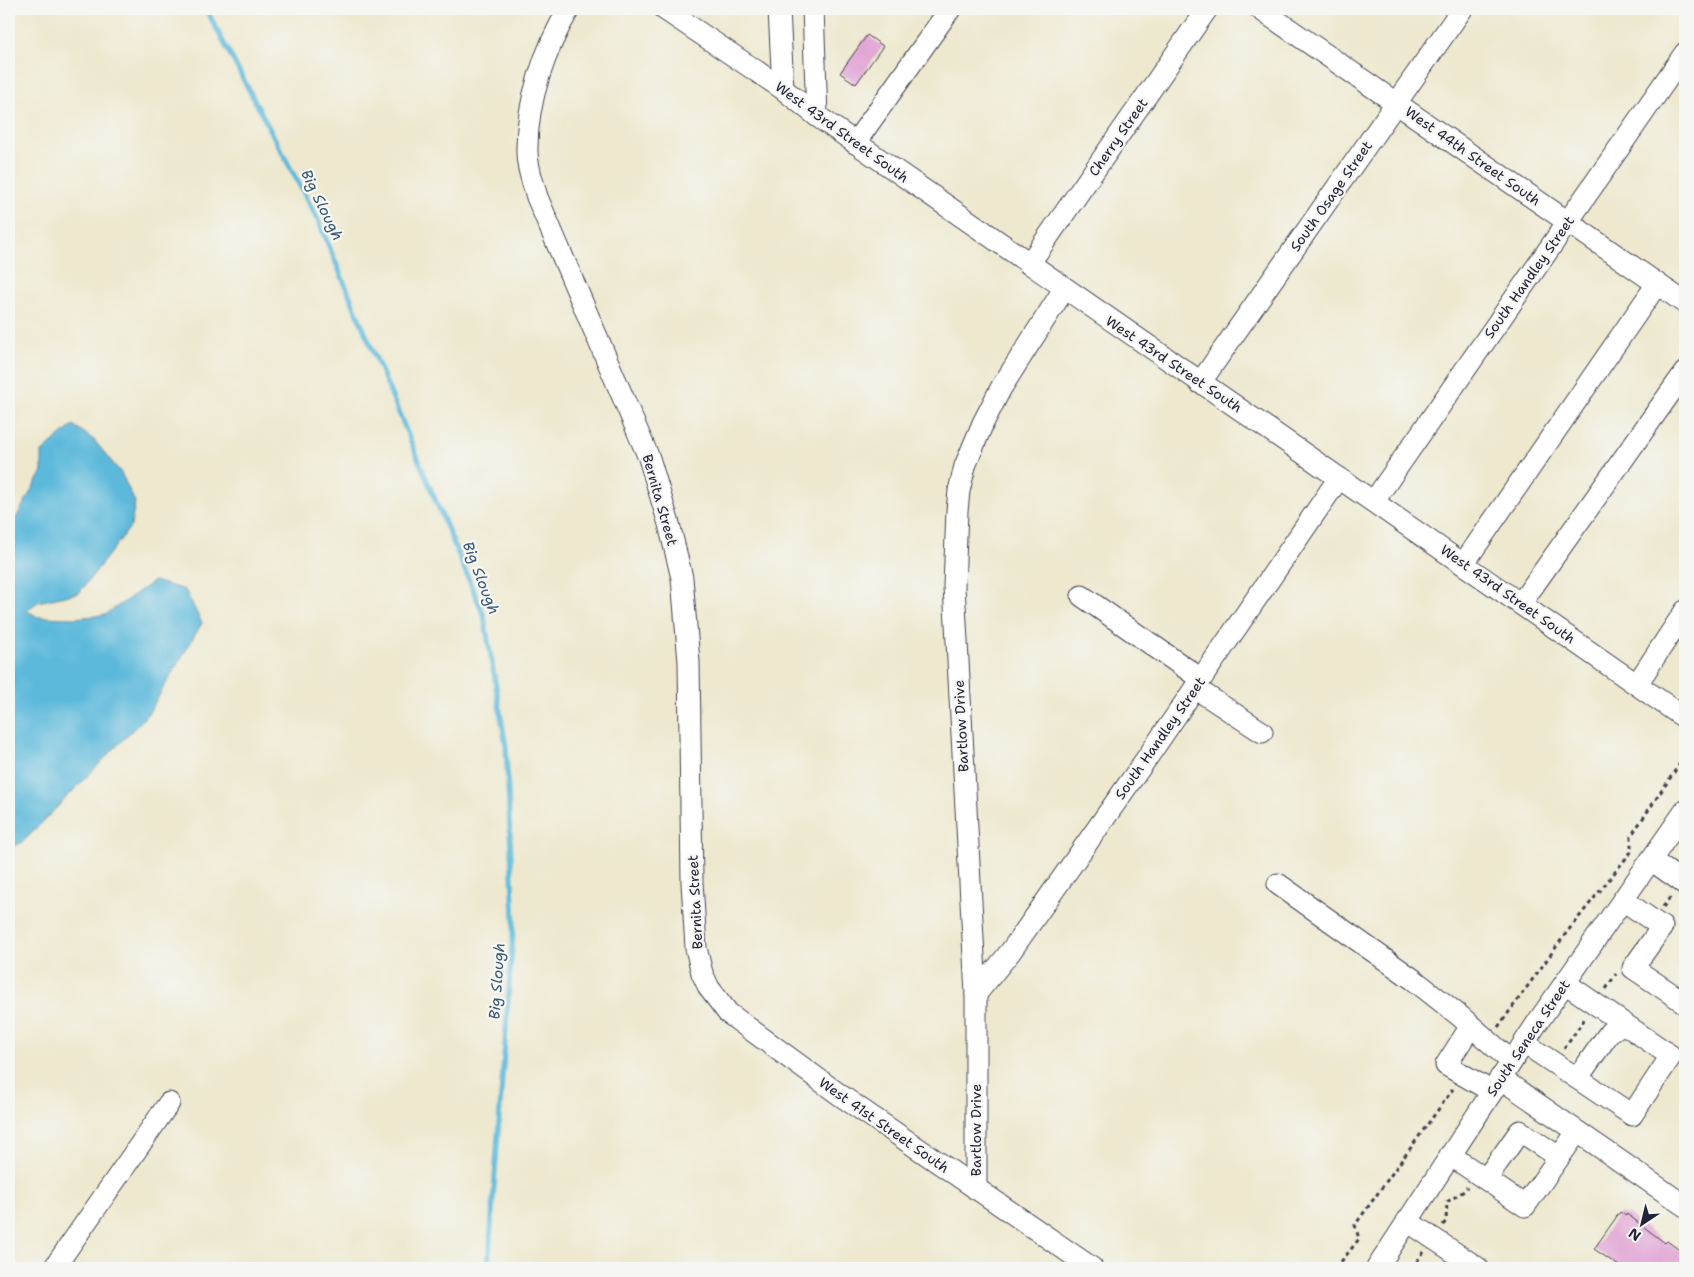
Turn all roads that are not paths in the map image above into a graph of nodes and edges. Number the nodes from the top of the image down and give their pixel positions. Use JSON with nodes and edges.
{"nodes":[{"id":1,"x":569,"y":9,"type":"edge"},
{"id":2,"x":664,"y":9,"type":"edge"},
{"id":3,"x":779,"y":9,"type":"edge"},
{"id":4,"x":813,"y":9,"type":"edge"},
{"id":5,"x":950,"y":9,"type":"edge"},
{"id":6,"x":1208,"y":9,"type":"edge"},
{"id":7,"x":1260,"y":9,"type":"edge"},
{"id":8,"x":1462,"y":9,"type":"edge"},
{"id":9,"x":1685,"y":53,"type":"edge"},
{"id":10,"x":782,"y":89,"type":"junction"},
{"id":11,"x":1396,"y":103,"type":"junction"},
{"id":12,"x":817,"y":116,"type":"junction"},
{"id":13,"x":855,"y":143,"type":"junction"},
{"id":14,"x":1568,"y":222,"type":"junction"},
{"id":15,"x":1029,"y":264,"type":"junction"},
{"id":16,"x":1657,"y":284,"type":"junction"},
{"id":17,"x":1064,"y":289,"type":"junction"},
{"id":18,"x":1685,"y":303,"type":"edge"},
{"id":19,"x":1685,"y":372,"type":"edge"},
{"id":20,"x":1200,"y":383,"type":"junction"},
{"id":21,"x":1339,"y":478,"type":"junction"},
{"id":22,"x":1374,"y":501,"type":"junction"},
{"id":23,"x":1464,"y":563,"type":"junction"},
{"id":24,"x":1082,"y":596,"type":"dead end"},
{"id":25,"x":1521,"y":603,"type":"junction"},
{"id":26,"x":1685,"y":611,"type":"edge"},
{"id":27,"x":1198,"y":684,"type":"junction"},
{"id":28,"x":1637,"y":684,"type":"junction"},
{"id":29,"x":1685,"y":718,"type":"edge"},
{"id":30,"x":1262,"y":732,"type":"dead end"},
{"id":31,"x":1685,"y":811,"type":"edge"},
{"id":32,"x":1651,"y":860,"type":"junction"},
{"id":33,"x":1278,"y":884,"type":"dead end"},
{"id":34,"x":1685,"y":884,"type":"edge"},
{"id":35,"x":1623,"y":900,"type":"junction"},
{"id":36,"x":1564,"y":983,"type":"junction"},
{"id":37,"x":976,"y":994,"type":"junction"},
{"id":38,"x":1685,"y":1003,"type":"edge"},
{"id":39,"x":728,"y":1013,"type":"joint"},
{"id":40,"x":1614,"y":1022,"type":"junction"},
{"id":41,"x":1471,"y":1026,"type":"junction"},
{"id":42,"x":1524,"y":1043,"type":"junction"},
{"id":43,"x":1576,"y":1074,"type":"junction"},
{"id":44,"x":1501,"y":1077,"type":"junction"},
{"id":45,"x":169,"y":1103,"type":"dead end"},
{"id":46,"x":1577,"y":1132,"type":"junction"},
{"id":47,"x":1450,"y":1155,"type":"junction"},
{"id":48,"x":1559,"y":1157,"type":"junction"},
{"id":49,"x":1486,"y":1179,"type":"junction"},
{"id":50,"x":976,"y":1189,"type":"junction"},
{"id":51,"x":1685,"y":1206,"type":"edge"},
{"id":52,"x":1408,"y":1221,"type":"junction"},
{"id":53,"x":54,"y":1268,"type":"edge"},
{"id":54,"x":1092,"y":1268,"type":"edge"},
{"id":55,"x":1377,"y":1268,"type":"edge"},
{"id":56,"x":1478,"y":1268,"type":"edge"}],
"edges":[{"from":1,"to":39,"type":"street","name":"Bernita Street"},
{"from":2,"to":10,"type":"street","name":"West 43rd Street South"},
{"from":3,"to":10,"type":"street"},
{"from":4,"to":12,"type":"street"},
{"from":5,"to":13,"type":"street"},
{"from":6,"to":15,"type":"street","name":"Cherry Street"},
{"from":7,"to":11,"type":"street","name":"West 44th Street South"},
{"from":8,"to":11,"type":"street","name":"South Osage Street"},
{"from":9,"to":14,"type":"street","name":"South Handley Street"},
{"from":10,"to":12,"type":"street","name":"West 43rd Street South"},
{"from":11,"to":14,"type":"street","name":"West 44th Street South"},
{"from":11,"to":20,"type":"street","name":"South Osage Street"},
{"from":12,"to":13,"type":"street","name":"West 43rd Street South"},
{"from":13,"to":15,"type":"street","name":"West 43rd Street South"},
{"from":14,"to":16,"type":"street","name":"West 44th Street South"},
{"from":14,"to":22,"type":"street","name":"South Handley Street"},
{"from":15,"to":17,"type":"street","name":"West 43rd Street South"},
{"from":16,"to":18,"type":"street","name":"West 44th Street South"},
{"from":16,"to":23,"type":"street"},
{"from":17,"to":20,"type":"street","name":"West 43rd Street South"},
{"from":17,"to":37,"type":"street","name":"Bartlow Drive"},
{"from":19,"to":25,"type":"street"},
{"from":20,"to":21,"type":"street","name":"West 43rd Street South"},
{"from":21,"to":22,"type":"street","name":"West 43rd Street South"},
{"from":21,"to":27,"type":"street","name":"South Handley Street"},
{"from":22,"to":23,"type":"street","name":"West 43rd Street South"},
{"from":23,"to":25,"type":"street","name":"West 43rd Street South"},
{"from":24,"to":27,"type":"street"},
{"from":25,"to":28,"type":"street","name":"West 43rd Street South"},
{"from":26,"to":28,"type":"street"},
{"from":27,"to":30,"type":"street"},
{"from":27,"to":37,"type":"street","name":"South Handley Street"},
{"from":28,"to":29,"type":"street","name":"West 43rd Street South"},
{"from":31,"to":32,"type":"street","name":"South Seneca Street"},
{"from":32,"to":34,"type":"street"},
{"from":32,"to":35,"type":"street","name":"South Seneca Street"},
{"from":33,"to":41,"type":"street"},
{"from":35,"to":36,"type":"street","name":"South Seneca Street"},
{"from":35,"to":38,"type":"street"},
{"from":36,"to":40,"type":"street"},
{"from":36,"to":42,"type":"street","name":"South Seneca Street"},
{"from":37,"to":50,"type":"street","name":"Bartlow Drive"},
{"from":39,"to":50,"type":"street","name":"West 41st Street South"},
{"from":40,"to":43,"type":"street"},
{"from":40,"to":43,"type":"street"},
{"from":41,"to":44,"type":"street"},
{"from":41,"to":44,"type":"street"},
{"from":42,"to":43,"type":"street"},
{"from":42,"to":44,"type":"street","name":"South Seneca Street"},
{"from":44,"to":46,"type":"street"},
{"from":44,"to":47,"type":"street","name":"South Seneca Street"},
{"from":45,"to":53,"type":"street"},
{"from":46,"to":48,"type":"street"},
{"from":46,"to":51,"type":"street"},
{"from":47,"to":49,"type":"street"},
{"from":47,"to":52,"type":"street","name":"South Seneca Street"},
{"from":48,"to":49,"type":"street"},
{"from":48,"to":49,"type":"street"},
{"from":50,"to":54,"type":"street","name":"West 41st Street South"},
{"from":52,"to":55,"type":"street","name":"South Seneca Street"},
{"from":52,"to":56,"type":"street"}]}
